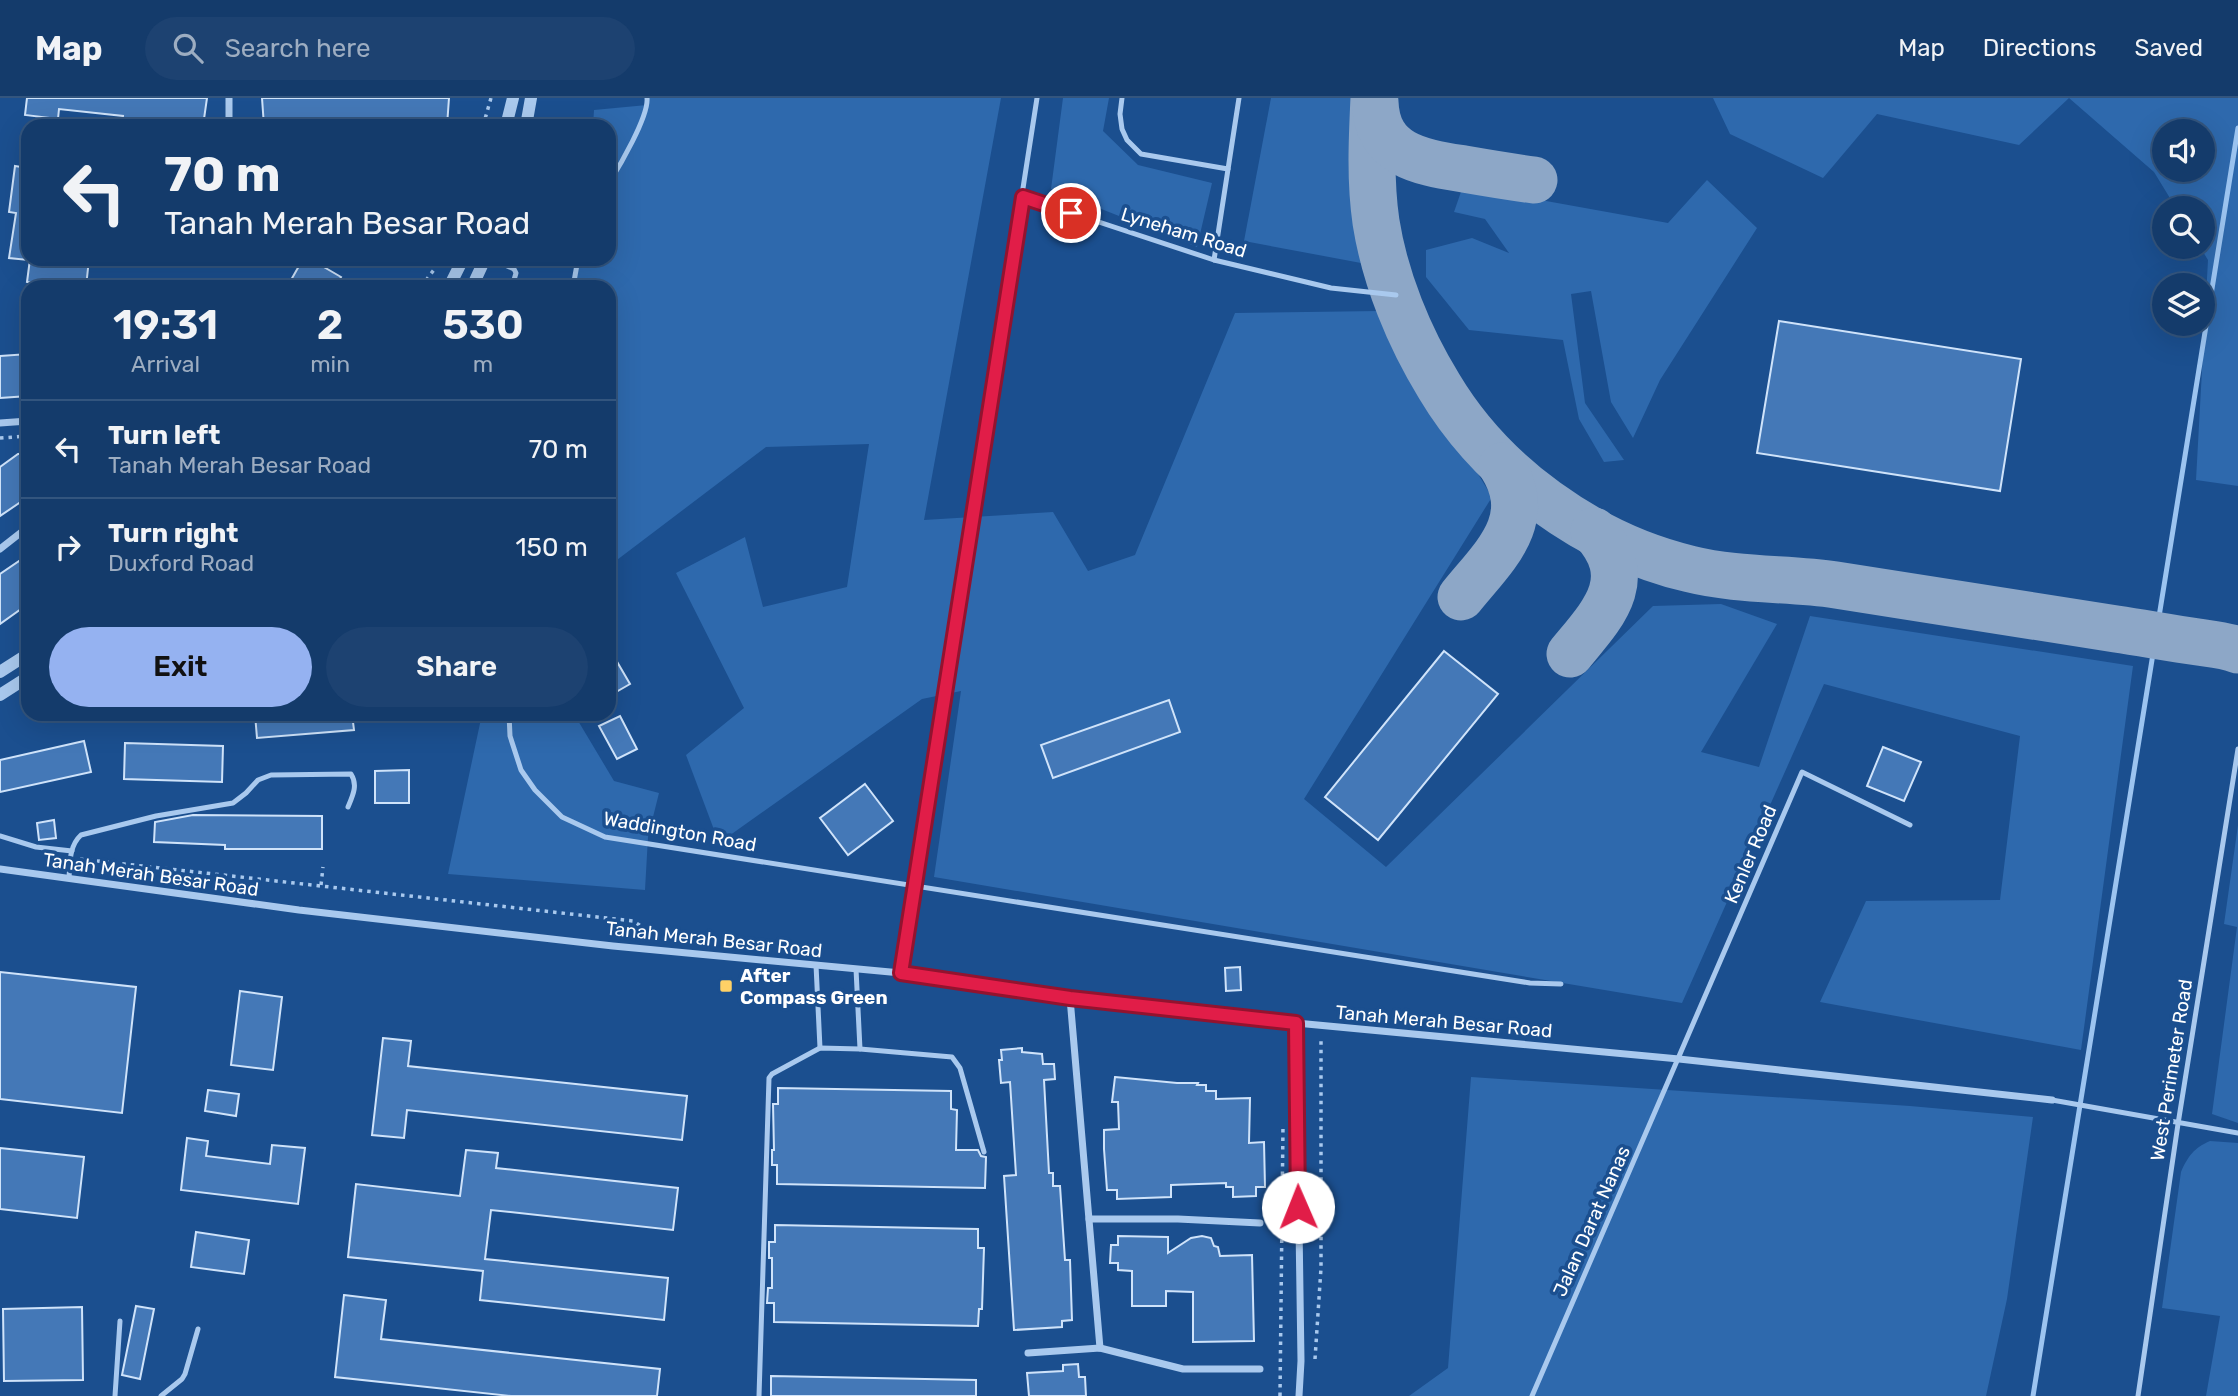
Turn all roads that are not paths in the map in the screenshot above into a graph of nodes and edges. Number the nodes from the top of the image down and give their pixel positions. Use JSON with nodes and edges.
{"nodes":[{"id":1,"x":229,"y":98,"type":"edge"},
{"id":2,"x":513,"y":98,"type":"edge"},
{"id":3,"x":531,"y":98,"type":"edge"},
{"id":4,"x":646,"y":98,"type":"edge"},
{"id":5,"x":1037,"y":98,"type":"edge"},
{"id":6,"x":1122,"y":98,"type":"edge"},
{"id":7,"x":1239,"y":98,"type":"edge"},
{"id":8,"x":229,"y":119,"type":"edge"},
{"id":9,"x":508,"y":119,"type":"edge"},
{"id":10,"x":527,"y":119,"type":"edge"},
{"id":11,"x":1228,"y":169,"type":"junction"},
{"id":12,"x":616,"y":170,"type":"edge"},
{"id":13,"x":1023,"y":197,"type":"junction"},
{"id":14,"x":1214,"y":260,"type":"junction"},
{"id":15,"x":506,"y":266,"type":"edge"},
{"id":16,"x":514,"y":280,"type":"edge"},
{"id":17,"x":1396,"y":295,"type":"dead end"},
{"id":18,"x":21,"y":422,"type":"edge"},
{"id":19,"x":0,"y":423,"type":"edge"},
{"id":20,"x":21,"y":532,"type":"edge"},
{"id":21,"x":0,"y":549,"type":"edge"},
{"id":22,"x":21,"y":658,"type":"edge"},
{"id":23,"x":0,"y":672,"type":"edge"},
{"id":24,"x":21,"y":682,"type":"edge"},
{"id":25,"x":0,"y":695,"type":"edge"},
{"id":26,"x":509,"y":721,"type":"edge"},
{"id":27,"x":2238,"y":749,"type":"edge"},
{"id":28,"x":348,"y":807,"type":"dead end"},
{"id":29,"x":1910,"y":825,"type":"dead end"},
{"id":30,"x":0,"y":836,"type":"edge"},
{"id":31,"x":71,"y":854,"type":"junction"},
{"id":32,"x":0,"y":869,"type":"edge"},
{"id":33,"x":69,"y":878,"type":"junction"},
{"id":34,"x":914,"y":886,"type":"junction"},
{"id":35,"x":816,"y":965,"type":"junction"},
{"id":36,"x":856,"y":969,"type":"junction"},
{"id":37,"x":901,"y":973,"type":"junction"},
{"id":38,"x":1561,"y":984,"type":"dead end"},
{"id":39,"x":1070,"y":998,"type":"junction"},
{"id":40,"x":1296,"y":1023,"type":"junction"},
{"id":41,"x":820,"y":1048,"type":"junction"},
{"id":42,"x":860,"y":1049,"type":"junction"},
{"id":43,"x":1679,"y":1059,"type":"junction"},
{"id":44,"x":2052,"y":1100,"type":"joint"},
{"id":45,"x":2178,"y":1124,"type":"junction"},
{"id":46,"x":2238,"y":1133,"type":"edge"},
{"id":47,"x":984,"y":1152,"type":"dead end"},
{"id":48,"x":1089,"y":1219,"type":"junction"},
{"id":49,"x":1260,"y":1223,"type":"dead end"},
{"id":50,"x":120,"y":1321,"type":"dead end"},
{"id":51,"x":198,"y":1329,"type":"dead end"},
{"id":52,"x":1100,"y":1348,"type":"junction"},
{"id":53,"x":1028,"y":1353,"type":"dead end"},
{"id":54,"x":1260,"y":1369,"type":"dead end"},
{"id":55,"x":115,"y":1396,"type":"edge"},
{"id":56,"x":161,"y":1396,"type":"edge"},
{"id":57,"x":760,"y":1396,"type":"edge"},
{"id":58,"x":1299,"y":1396,"type":"edge"},
{"id":59,"x":1532,"y":1396,"type":"edge"},
{"id":60,"x":2138,"y":1396,"type":"edge"}],
"edges":[{"from":1,"to":8,"type":"street"},
{"from":2,"to":9,"type":"street"},
{"from":3,"to":10,"type":"street"},
{"from":4,"to":12,"type":"lane"},
{"from":5,"to":13,"type":"lane"},
{"from":6,"to":11,"type":"lane"},
{"from":7,"to":11,"type":"lane"},
{"from":11,"to":14,"type":"lane"},
{"from":13,"to":14,"type":"lane","name":"Lyneham Road"},
{"from":13,"to":34,"type":"lane"},
{"from":14,"to":17,"type":"lane","name":"Lyneham Road"},
{"from":15,"to":16,"type":"lane"},
{"from":18,"to":19,"type":"street"},
{"from":20,"to":21,"type":"street"},
{"from":22,"to":23,"type":"street"},
{"from":24,"to":25,"type":"street"},
{"from":26,"to":34,"type":"lane","name":"Waddington Road"},
{"from":27,"to":45,"type":"lane","name":"West Perimeter Road"},
{"from":28,"to":31,"type":"lane"},
{"from":29,"to":43,"type":"lane","name":"Kenler Road"},
{"from":30,"to":31,"type":"lane"},
{"from":31,"to":33,"type":"lane"},
{"from":32,"to":33,"type":"street","name":"Tanah Merah Besar Road"},
{"from":33,"to":35,"type":"street","name":"Tanah Merah Besar Road"},
{"from":34,"to":37,"type":"lane"},
{"from":34,"to":38,"type":"lane","name":"Waddington Road"},
{"from":35,"to":36,"type":"street","name":"Tanah Merah Besar Road"},
{"from":35,"to":41,"type":"lane"},
{"from":36,"to":37,"type":"street","name":"Tanah Merah Besar Road"},
{"from":36,"to":42,"type":"lane"},
{"from":37,"to":39,"type":"street","name":"Tanah Merah Besar Road"},
{"from":39,"to":40,"type":"street","name":"Tanah Merah Besar Road"},
{"from":39,"to":48,"type":"street"},
{"from":40,"to":43,"type":"street","name":"Tanah Merah Besar Road"},
{"from":40,"to":58,"type":"street"},
{"from":41,"to":42,"type":"lane"},
{"from":41,"to":57,"type":"lane"},
{"from":42,"to":47,"type":"lane"},
{"from":43,"to":44,"type":"street","name":"Tanah Merah Besar Road"},
{"from":43,"to":59,"type":"lane","name":"Jalan Darat Nanas"},
{"from":44,"to":45,"type":"lane"},
{"from":45,"to":46,"type":"lane"},
{"from":45,"to":60,"type":"lane","name":"West Perimeter Road"},
{"from":48,"to":49,"type":"street"},
{"from":48,"to":52,"type":"street"},
{"from":50,"to":55,"type":"lane"},
{"from":51,"to":56,"type":"lane"},
{"from":52,"to":53,"type":"street"},
{"from":52,"to":54,"type":"street"}]}
